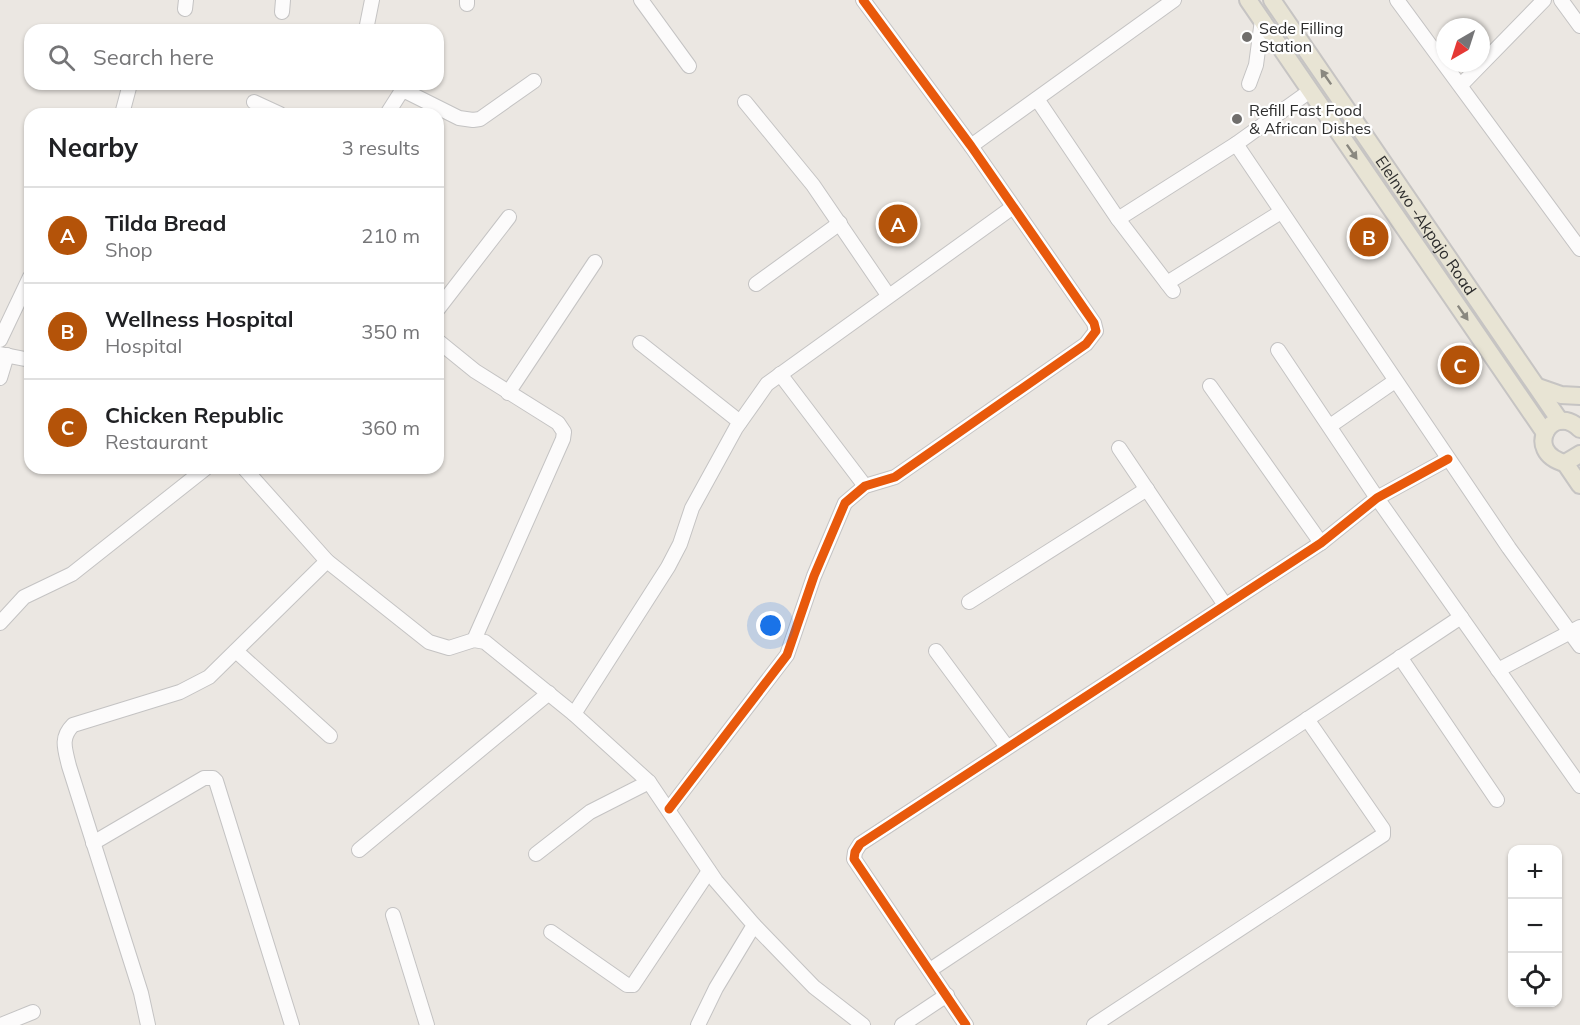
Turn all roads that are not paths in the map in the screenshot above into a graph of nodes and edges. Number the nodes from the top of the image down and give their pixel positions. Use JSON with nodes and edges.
{"nodes":[{"id":1,"x":372,"y":0,"type":"edge"},
{"id":2,"x":641,"y":0,"type":"edge"},
{"id":3,"x":863,"y":0,"type":"edge"},
{"id":4,"x":1174,"y":0,"type":"edge"},
{"id":5,"x":1248,"y":0,"type":"edge"},
{"id":6,"x":1272,"y":0,"type":"edge"},
{"id":7,"x":1397,"y":0,"type":"edge"},
{"id":8,"x":1544,"y":0,"type":"edge"},
{"id":9,"x":1561,"y":0,"type":"edge"},
{"id":10,"x":1262,"y":20,"type":"junction"},
{"id":11,"x":368,"y":24,"type":"edge"},
{"id":12,"x":1580,"y":26,"type":"edge"},
{"id":13,"x":689,"y":66,"type":"dead end"},
{"id":14,"x":534,"y":81,"type":"dead end"},
{"id":15,"x":1249,"y":84,"type":"dead end"},
{"id":16,"x":1461,"y":85,"type":"junction"},
{"id":17,"x":128,"y":90,"type":"edge"},
{"id":18,"x":1310,"y":90,"type":"junction"},
{"id":19,"x":1037,"y":99,"type":"junction"},
{"id":20,"x":254,"y":102,"type":"dead end"},
{"id":21,"x":745,"y":102,"type":"dead end"},
{"id":22,"x":124,"y":108,"type":"edge"},
{"id":23,"x":267,"y":108,"type":"edge"},
{"id":24,"x":390,"y":108,"type":"edge"},
{"id":25,"x":439,"y":108,"type":"edge"},
{"id":26,"x":444,"y":110,"type":"edge"},
{"id":27,"x":1236,"y":144,"type":"junction"},
{"id":28,"x":971,"y":146,"type":"junction"},
{"id":29,"x":1013,"y":207,"type":"junction"},
{"id":30,"x":1281,"y":212,"type":"junction"},
{"id":31,"x":509,"y":217,"type":"dead end"},
{"id":32,"x":1118,"y":219,"type":"junction"},
{"id":33,"x":840,"y":223,"type":"junction"},
{"id":34,"x":1580,"y":249,"type":"edge"},
{"id":35,"x":595,"y":262,"type":"dead end"},
{"id":36,"x":756,"y":284,"type":"dead end"},
{"id":37,"x":24,"y":290,"type":"edge"},
{"id":38,"x":888,"y":295,"type":"junction"},
{"id":39,"x":444,"y":301,"type":"edge"},
{"id":40,"x":0,"y":340,"type":"edge"},
{"id":41,"x":640,"y":344,"type":"dead end"},
{"id":42,"x":444,"y":345,"type":"edge"},
{"id":43,"x":1278,"y":350,"type":"dead end"},
{"id":44,"x":3,"y":355,"type":"edge"},
{"id":45,"x":24,"y":359,"type":"edge"},
{"id":46,"x":780,"y":374,"type":"junction"},
{"id":47,"x":0,"y":378,"type":"edge"},
{"id":48,"x":1395,"y":381,"type":"junction"},
{"id":49,"x":1210,"y":386,"type":"dead end"},
{"id":50,"x":1538,"y":387,"type":"junction"},
{"id":51,"x":508,"y":393,"type":"junction"},
{"id":52,"x":1580,"y":396,"type":"edge"},
{"id":53,"x":1580,"y":409,"type":"edge"},
{"id":54,"x":740,"y":422,"type":"junction"},
{"id":55,"x":1569,"y":423,"type":"edge"},
{"id":56,"x":1330,"y":426,"type":"junction"},
{"id":57,"x":1545,"y":433,"type":"junction"},
{"id":58,"x":1119,"y":448,"type":"dead end"},
{"id":59,"x":1580,"y":454,"type":"edge"},
{"id":60,"x":1448,"y":459,"type":"junction"},
{"id":61,"x":1564,"y":463,"type":"junction"},
{"id":62,"x":198,"y":474,"type":"edge"},
{"id":63,"x":249,"y":474,"type":"edge"},
{"id":64,"x":1580,"y":485,"type":"edge"},
{"id":65,"x":865,"y":486,"type":"junction"},
{"id":66,"x":1147,"y":489,"type":"junction"},
{"id":67,"x":1377,"y":498,"type":"junction"},
{"id":68,"x":1321,"y":543,"type":"junction"},
{"id":69,"x":327,"y":561,"type":"junction"},
{"id":70,"x":969,"y":602,"type":"dead end"},
{"id":71,"x":1225,"y":605,"type":"junction"},
{"id":72,"x":1461,"y":617,"type":"junction"},
{"id":73,"x":0,"y":623,"type":"edge"},
{"id":74,"x":1575,"y":630,"type":"edge"},
{"id":75,"x":474,"y":640,"type":"junction"},
{"id":76,"x":1580,"y":646,"type":"edge"},
{"id":77,"x":236,"y":651,"type":"junction"},
{"id":78,"x":936,"y":651,"type":"dead end"},
{"id":79,"x":1400,"y":657,"type":"junction"},
{"id":80,"x":1498,"y":670,"type":"junction"},
{"id":81,"x":549,"y":693,"type":"junction"},
{"id":82,"x":574,"y":714,"type":"junction"},
{"id":83,"x":1307,"y":719,"type":"junction"},
{"id":84,"x":330,"y":736,"type":"dead end"},
{"id":85,"x":1007,"y":747,"type":"junction"},
{"id":86,"x":649,"y":782,"type":"junction"},
{"id":87,"x":1580,"y":786,"type":"edge"},
{"id":88,"x":1497,"y":800,"type":"dead end"},
{"id":89,"x":669,"y":809,"type":"junction"},
{"id":90,"x":93,"y":843,"type":"junction"},
{"id":91,"x":359,"y":850,"type":"dead end"},
{"id":92,"x":536,"y":854,"type":"dead end"},
{"id":93,"x":709,"y":872,"type":"junction"},
{"id":94,"x":393,"y":915,"type":"dead end"},
{"id":95,"x":754,"y":925,"type":"junction"},
{"id":96,"x":551,"y":932,"type":"dead end"},
{"id":97,"x":930,"y":970,"type":"junction"},
{"id":98,"x":947,"y":995,"type":"junction"},
{"id":99,"x":33,"y":1012,"type":"dead end"},
{"id":100,"x":1,"y":1025,"type":"edge"},
{"id":101,"x":148,"y":1025,"type":"edge"},
{"id":102,"x":292,"y":1025,"type":"edge"},
{"id":103,"x":427,"y":1025,"type":"edge"},
{"id":104,"x":698,"y":1025,"type":"edge"},
{"id":105,"x":863,"y":1025,"type":"edge"},
{"id":106,"x":902,"y":1025,"type":"edge"},
{"id":107,"x":966,"y":1025,"type":"edge"},
{"id":108,"x":1094,"y":1025,"type":"edge"}],
"edges":[{"from":1,"to":11,"type":"street"},
{"from":2,"to":13,"type":"street"},
{"from":3,"to":28,"type":"street"},
{"from":4,"to":19,"type":"street"},
{"from":5,"to":10,"type":"main road"},
{"from":50,"to":6,"type":"main road","name":"Elelnwo -Akpajo Road","one_way":true},
{"from":7,"to":16,"type":"street"},
{"from":8,"to":16,"type":"street"},
{"from":9,"to":12,"type":"street"},
{"from":10,"to":15,"type":"street"},
{"from":10,"to":18,"type":"main road"},
{"from":14,"to":26,"type":"street"},
{"from":16,"to":34,"type":"street"},
{"from":17,"to":22,"type":"street"},
{"from":18,"to":27,"type":"street"},
{"from":18,"to":57,"type":"main road","one_way":true},
{"from":19,"to":28,"type":"street"},
{"from":19,"to":32,"type":"street"},
{"from":20,"to":23,"type":"street"},
{"from":21,"to":33,"type":"street"},
{"from":24,"to":25,"type":"street"},
{"from":27,"to":30,"type":"street"},
{"from":27,"to":32,"type":"street"},
{"from":28,"to":29,"type":"street"},
{"from":29,"to":38,"type":"street"},
{"from":29,"to":65,"type":"street"},
{"from":30,"to":32,"type":"street"},
{"from":30,"to":48,"type":"street"},
{"from":31,"to":39,"type":"street"},
{"from":33,"to":36,"type":"street"},
{"from":33,"to":38,"type":"street"},
{"from":35,"to":51,"type":"street"},
{"from":37,"to":40,"type":"street"},
{"from":38,"to":46,"type":"street"},
{"from":41,"to":54,"type":"street"},
{"from":42,"to":51,"type":"street"},
{"from":43,"to":56,"type":"street"},
{"from":44,"to":45,"type":"street"},
{"from":44,"to":47,"type":"street"},
{"from":46,"to":54,"type":"street"},
{"from":46,"to":65,"type":"street"},
{"from":48,"to":56,"type":"street"},
{"from":48,"to":60,"type":"street"},
{"from":49,"to":68,"type":"street"},
{"from":50,"to":52,"type":"main road"},
{"from":50,"to":55,"type":"main road","name":"Elelnwo -Akpajo Road"},
{"from":51,"to":75,"type":"street"},
{"from":53,"to":55,"type":"main road"},
{"from":54,"to":82,"type":"street"},
{"from":55,"to":57,"type":"main road"},
{"from":56,"to":67,"type":"street"},
{"from":57,"to":61,"type":"main road"},
{"from":58,"to":66,"type":"street"},
{"from":59,"to":61,"type":"main road"},
{"from":60,"to":67,"type":"street"},
{"from":60,"to":74,"type":"street"},
{"from":61,"to":64,"type":"main road"},
{"from":62,"to":73,"type":"street"},
{"from":63,"to":69,"type":"street"},
{"from":65,"to":89,"type":"street"},
{"from":66,"to":70,"type":"street"},
{"from":66,"to":71,"type":"street"},
{"from":67,"to":68,"type":"street"},
{"from":67,"to":72,"type":"street"},
{"from":68,"to":71,"type":"street"},
{"from":69,"to":75,"type":"street"},
{"from":69,"to":77,"type":"street"},
{"from":71,"to":85,"type":"street"},
{"from":72,"to":79,"type":"street"},
{"from":72,"to":80,"type":"street"},
{"from":74,"to":76,"type":"street"},
{"from":74,"to":80,"type":"street"},
{"from":75,"to":81,"type":"street"},
{"from":77,"to":84,"type":"street"},
{"from":77,"to":90,"type":"street"},
{"from":78,"to":85,"type":"street"},
{"from":79,"to":83,"type":"street"},
{"from":79,"to":88,"type":"street"},
{"from":80,"to":87,"type":"street"},
{"from":81,"to":82,"type":"street"},
{"from":81,"to":91,"type":"street"},
{"from":82,"to":86,"type":"street"},
{"from":83,"to":97,"type":"street"},
{"from":83,"to":108,"type":"street"},
{"from":85,"to":97,"type":"street"},
{"from":86,"to":89,"type":"street"},
{"from":86,"to":92,"type":"street"},
{"from":89,"to":93,"type":"street"},
{"from":90,"to":101,"type":"street"},
{"from":90,"to":102,"type":"street"},
{"from":93,"to":95,"type":"street"},
{"from":93,"to":96,"type":"street"},
{"from":94,"to":103,"type":"street"},
{"from":95,"to":104,"type":"street"},
{"from":95,"to":105,"type":"street"},
{"from":97,"to":98,"type":"street"},
{"from":98,"to":106,"type":"street"},
{"from":98,"to":107,"type":"street"},
{"from":99,"to":100,"type":"street"}]}
